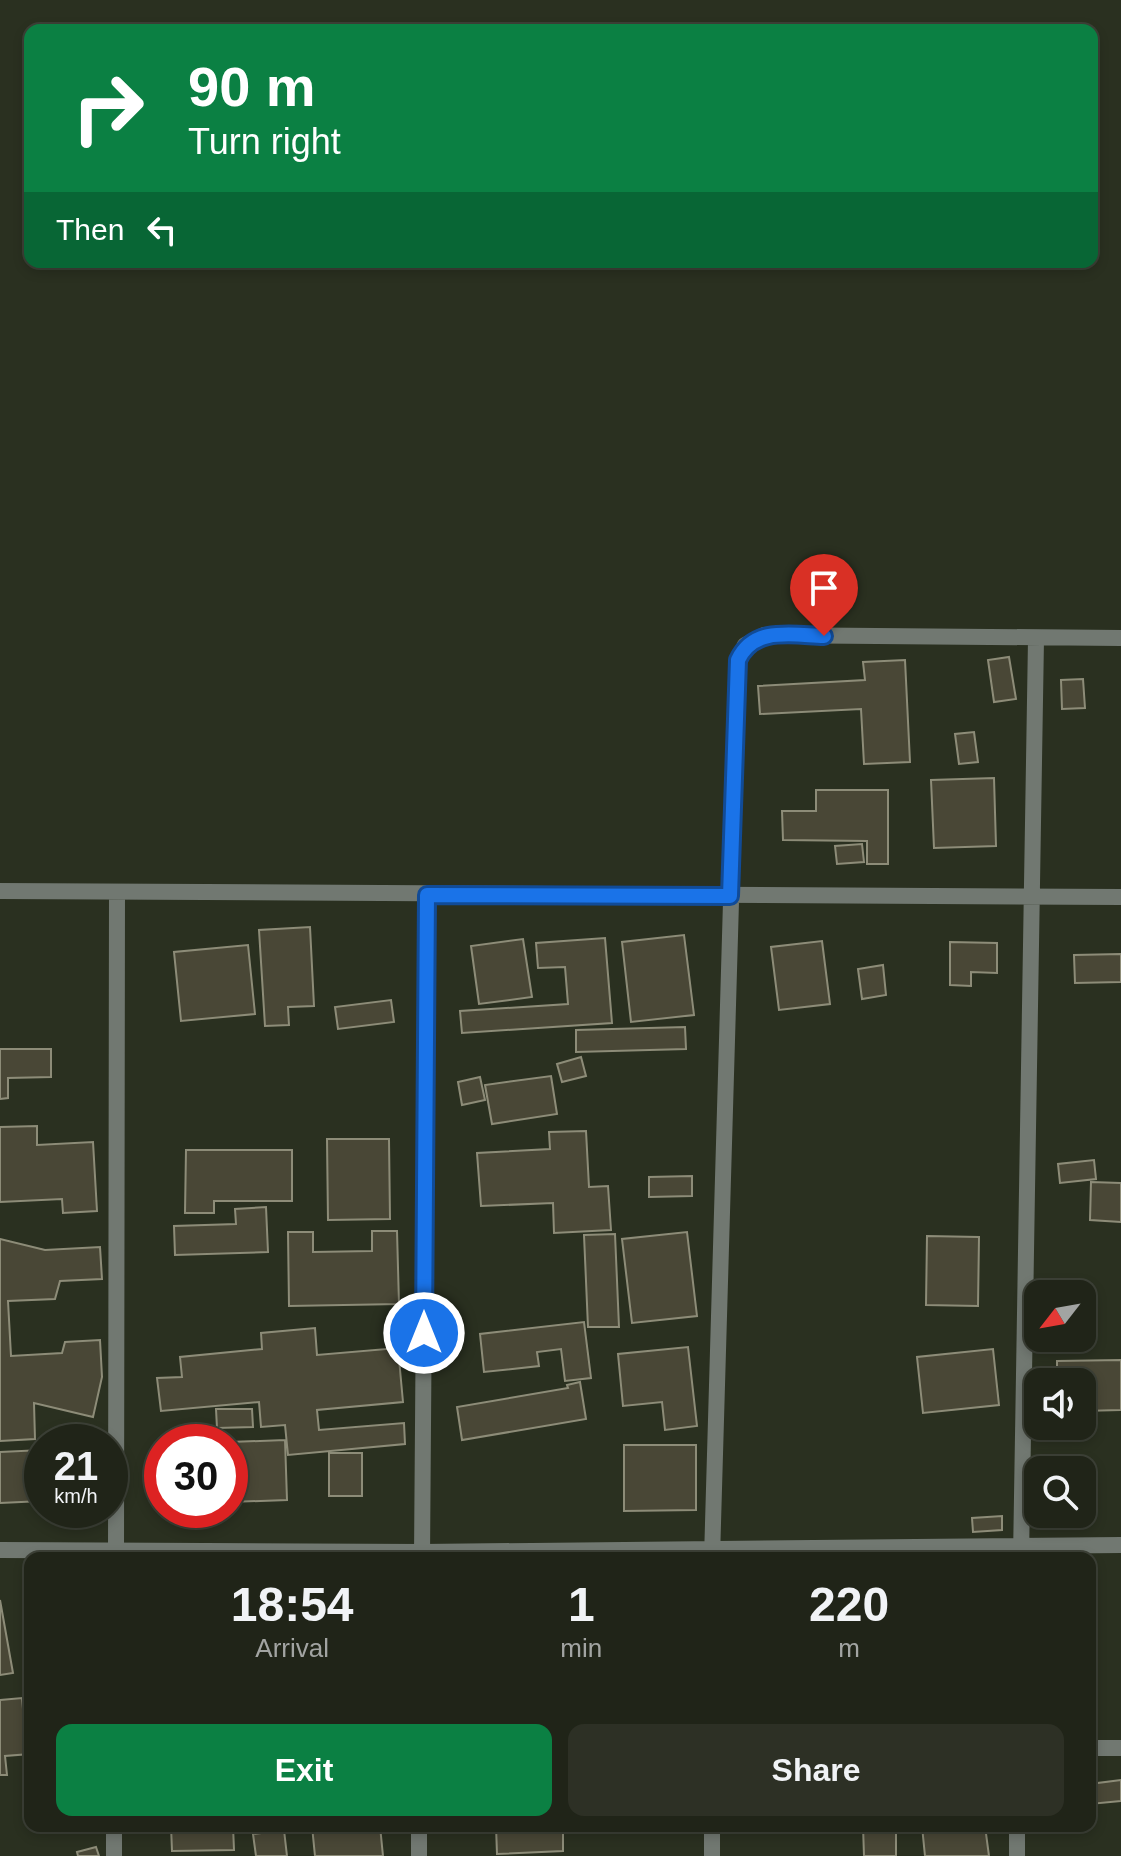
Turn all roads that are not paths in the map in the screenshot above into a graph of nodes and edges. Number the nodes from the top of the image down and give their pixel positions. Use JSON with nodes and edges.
{"nodes":[{"id":1,"x":1121,"y":638,"type":"edge"},
{"id":2,"x":1036,"y":639,"type":"junction"},
{"id":3,"x":0,"y":891,"type":"edge"},
{"id":4,"x":117,"y":892,"type":"junction"},
{"id":5,"x":427,"y":895,"type":"junction"},
{"id":6,"x":730,"y":896,"type":"junction"},
{"id":7,"x":1030,"y":897,"type":"junction"},
{"id":8,"x":1121,"y":897,"type":"edge"},
{"id":9,"x":1121,"y":1545,"type":"edge"},
{"id":10,"x":0,"y":1550,"type":"edge"},
{"id":11,"x":1021,"y":1551,"type":"edge"},
{"id":12,"x":46,"y":1552,"type":"edge"},
{"id":13,"x":116,"y":1552,"type":"edge"},
{"id":14,"x":422,"y":1552,"type":"edge"},
{"id":15,"x":712,"y":1552,"type":"edge"},
{"id":16,"x":866,"y":1552,"type":"edge"},
{"id":17,"x":1096,"y":1748,"type":"edge"},
{"id":18,"x":1121,"y":1748,"type":"edge"},
{"id":19,"x":114,"y":1832,"type":"edge"},
{"id":20,"x":419,"y":1832,"type":"edge"},
{"id":21,"x":712,"y":1832,"type":"edge"},
{"id":22,"x":1017,"y":1832,"type":"edge"},
{"id":23,"x":114,"y":1856,"type":"edge"},
{"id":24,"x":419,"y":1856,"type":"edge"},
{"id":25,"x":712,"y":1856,"type":"edge"},
{"id":26,"x":1017,"y":1856,"type":"edge"}],
"edges":[{"from":1,"to":2,"type":"street"},
{"from":2,"to":6,"type":"street"},
{"from":2,"to":7,"type":"street"},
{"from":3,"to":4,"type":"street"},
{"from":4,"to":5,"type":"street"},
{"from":4,"to":13,"type":"street"},
{"from":5,"to":6,"type":"street"},
{"from":5,"to":14,"type":"street"},
{"from":6,"to":7,"type":"street"},
{"from":6,"to":15,"type":"street"},
{"from":7,"to":8,"type":"street"},
{"from":7,"to":11,"type":"street"},
{"from":9,"to":11,"type":"street"},
{"from":10,"to":12,"type":"street"},
{"from":11,"to":16,"type":"street"},
{"from":17,"to":18,"type":"street"},
{"from":19,"to":23,"type":"street"},
{"from":20,"to":24,"type":"street"},
{"from":21,"to":25,"type":"street"},
{"from":22,"to":26,"type":"street"}]}
